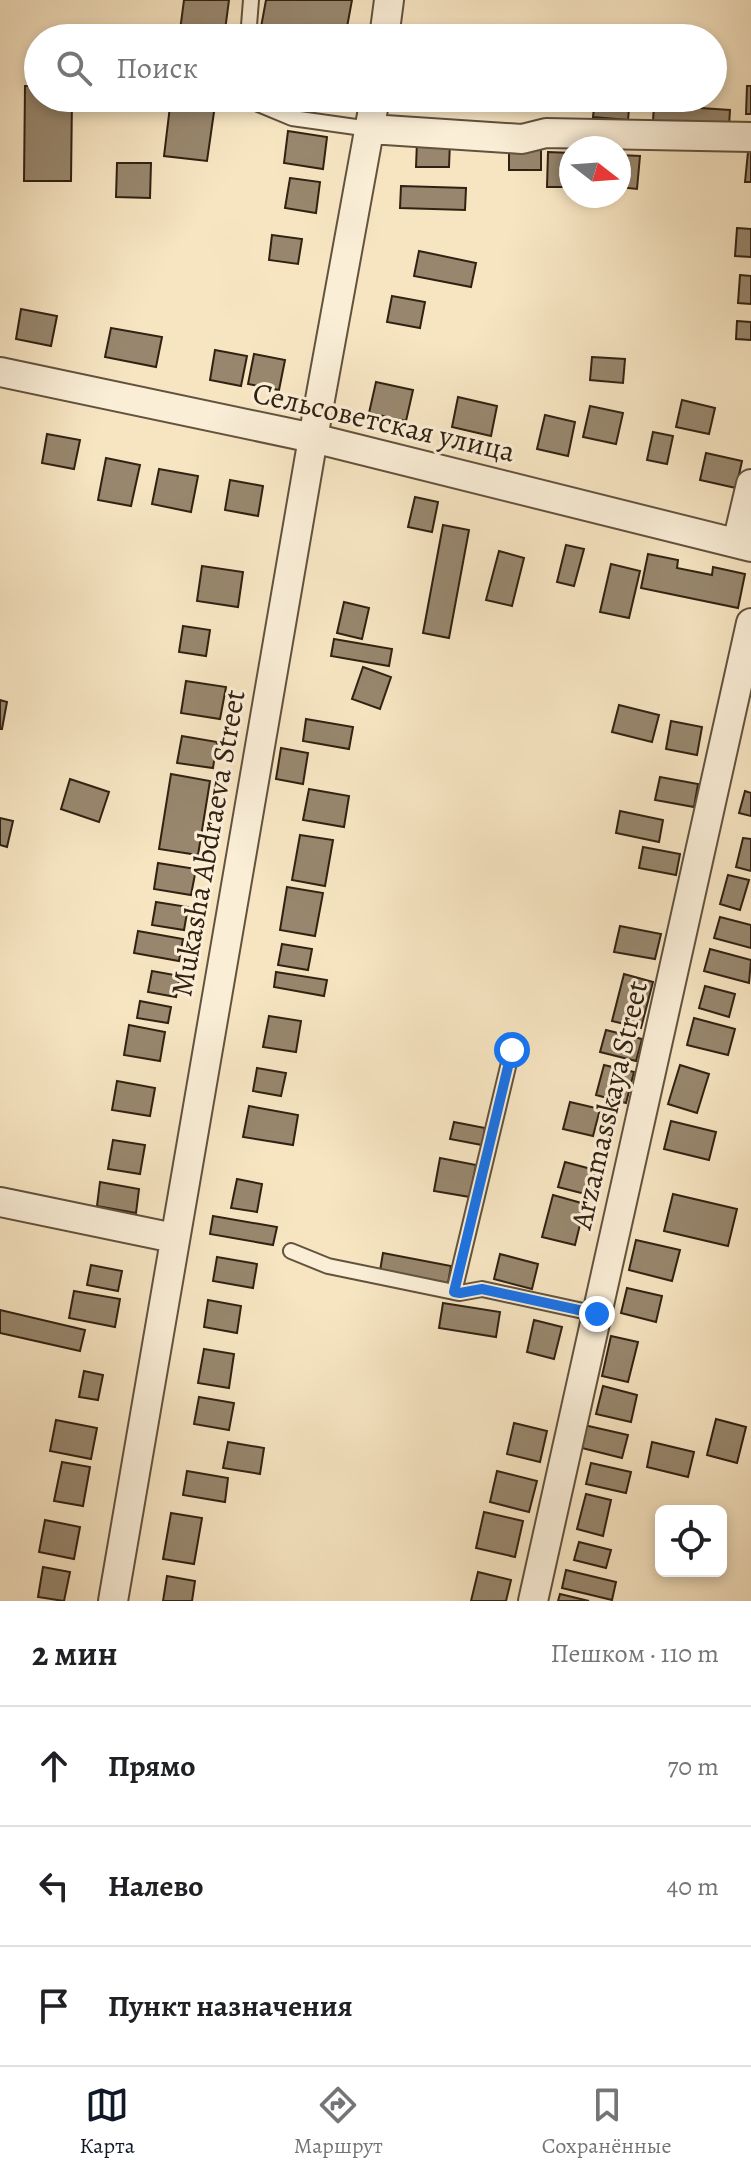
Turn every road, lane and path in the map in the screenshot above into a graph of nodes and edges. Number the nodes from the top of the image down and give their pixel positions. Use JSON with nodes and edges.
{"nodes":[{"id":1,"x":251,"y":0,"type":"edge"},
{"id":2,"x":389,"y":0,"type":"edge"},
{"id":3,"x":249,"y":24,"type":"edge"},
{"id":4,"x":386,"y":24,"type":"edge"},
{"id":5,"x":278,"y":112,"type":"edge"},
{"id":6,"x":373,"y":112,"type":"edge"},
{"id":7,"x":370,"y":129,"type":"junction"},
{"id":8,"x":751,"y":137,"type":"edge"},
{"id":9,"x":0,"y":372,"type":"edge"},
{"id":10,"x":313,"y":438,"type":"junction"},
{"id":11,"x":751,"y":484,"type":"edge"},
{"id":12,"x":744,"y":545,"type":"edge"},
{"id":13,"x":751,"y":623,"type":"edge"},
{"id":14,"x":512,"y":1050,"type":"dead end"},
{"id":15,"x":0,"y":1202,"type":"edge"},
{"id":16,"x":174,"y":1238,"type":"junction"},
{"id":17,"x":291,"y":1251,"type":"dead end"},
{"id":18,"x":454,"y":1292,"type":"junction"},
{"id":19,"x":597,"y":1314,"type":"junction"},
{"id":20,"x":113,"y":1601,"type":"edge"},
{"id":21,"x":533,"y":1601,"type":"edge"}],
"edges":[{"from":1,"to":3,"type":"lane"},
{"from":2,"to":4,"type":"street"},
{"from":5,"to":7,"type":"lane"},
{"from":6,"to":7,"type":"street","name":"Mukasha Abdraeva Street"},
{"from":7,"to":8,"type":"street"},
{"from":7,"to":10,"type":"street","name":"Mukasha Abdraeva Street"},
{"from":9,"to":10,"type":"street","name":"Сельсоветская улица"},
{"from":10,"to":12,"type":"street","name":"Сельсоветская улица"},
{"from":10,"to":16,"type":"street","name":"Mukasha Abdraeva Street"},
{"from":11,"to":12,"type":"street"},
{"from":13,"to":19,"type":"street","name":"Arzamasskaya Street"},
{"from":14,"to":18,"type":"lane"},
{"from":15,"to":16,"type":"street"},
{"from":16,"to":20,"type":"street","name":"Mukasha Abdraeva Street"},
{"from":17,"to":18,"type":"lane"},
{"from":18,"to":19,"type":"lane"},
{"from":19,"to":21,"type":"street","name":"Arzamasskaya Street"}]}
